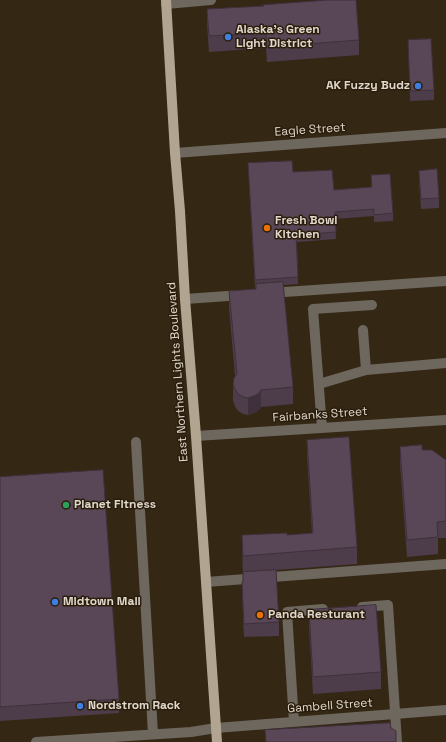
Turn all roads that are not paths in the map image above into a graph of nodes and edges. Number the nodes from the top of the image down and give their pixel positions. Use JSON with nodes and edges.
{"nodes":[{"id":1,"x":211,"y":0,"type":"edge"},
{"id":2,"x":166,"y":2,"type":"edge"},
{"id":3,"x":446,"y":133,"type":"edge"},
{"id":4,"x":175,"y":153,"type":"junction"},
{"id":5,"x":446,"y":281,"type":"edge"},
{"id":6,"x":185,"y":299,"type":"junction"},
{"id":7,"x":372,"y":305,"type":"dead end"},
{"id":8,"x":363,"y":330,"type":"dead end"},
{"id":9,"x":446,"y":363,"type":"edge"},
{"id":10,"x":366,"y":370,"type":"junction"},
{"id":11,"x":319,"y":384,"type":"junction"},
{"id":12,"x":446,"y":420,"type":"edge"},
{"id":13,"x":322,"y":428,"type":"junction"},
{"id":14,"x":196,"y":436,"type":"junction"},
{"id":15,"x":136,"y":442,"type":"dead end"},
{"id":16,"x":446,"y":564,"type":"edge"},
{"id":17,"x":206,"y":582,"type":"junction"},
{"id":18,"x":349,"y":608,"type":"edge"},
{"id":19,"x":334,"y":609,"type":"edge"},
{"id":20,"x":446,"y":710,"type":"edge"},
{"id":21,"x":395,"y":714,"type":"junction"},
{"id":22,"x":294,"y":722,"type":"junction"},
{"id":23,"x":216,"y":728,"type":"junction"},
{"id":24,"x":153,"y":734,"type":"junction"},
{"id":25,"x":36,"y":742,"type":"edge"},
{"id":26,"x":217,"y":742,"type":"edge"},
{"id":27,"x":397,"y":742,"type":"edge"}],
"edges":[{"from":1,"to":2,"type":"street"},
{"from":2,"to":4,"type":"main road","name":"East Northern Lights Boulevard"},
{"from":3,"to":4,"type":"street","name":"Eagle Street"},
{"from":4,"to":6,"type":"main road","name":"East Northern Lights Boulevard"},
{"from":5,"to":6,"type":"street"},
{"from":6,"to":14,"type":"main road","name":"East Northern Lights Boulevard"},
{"from":7,"to":11,"type":"street"},
{"from":8,"to":10,"type":"street"},
{"from":9,"to":10,"type":"street"},
{"from":10,"to":11,"type":"street"},
{"from":11,"to":13,"type":"street"},
{"from":12,"to":13,"type":"street","name":"Fairbanks Street"},
{"from":13,"to":14,"type":"street","name":"Fairbanks Street"},
{"from":14,"to":17,"type":"main road","name":"East Northern Lights Boulevard"},
{"from":15,"to":24,"type":"street"},
{"from":16,"to":17,"type":"street"},
{"from":17,"to":23,"type":"main road","name":"East Northern Lights Boulevard"},
{"from":18,"to":21,"type":"street"},
{"from":19,"to":22,"type":"street"},
{"from":20,"to":21,"type":"street","name":"Gambell Street"},
{"from":21,"to":22,"type":"street","name":"Gambell Street"},
{"from":21,"to":27,"type":"street"},
{"from":22,"to":23,"type":"street","name":"Gambell Street"},
{"from":23,"to":24,"type":"street","name":"Gambell Street"},
{"from":23,"to":26,"type":"main road","name":"East Northern Lights Boulevard"},
{"from":24,"to":25,"type":"street","name":"Gambell Street"}]}
